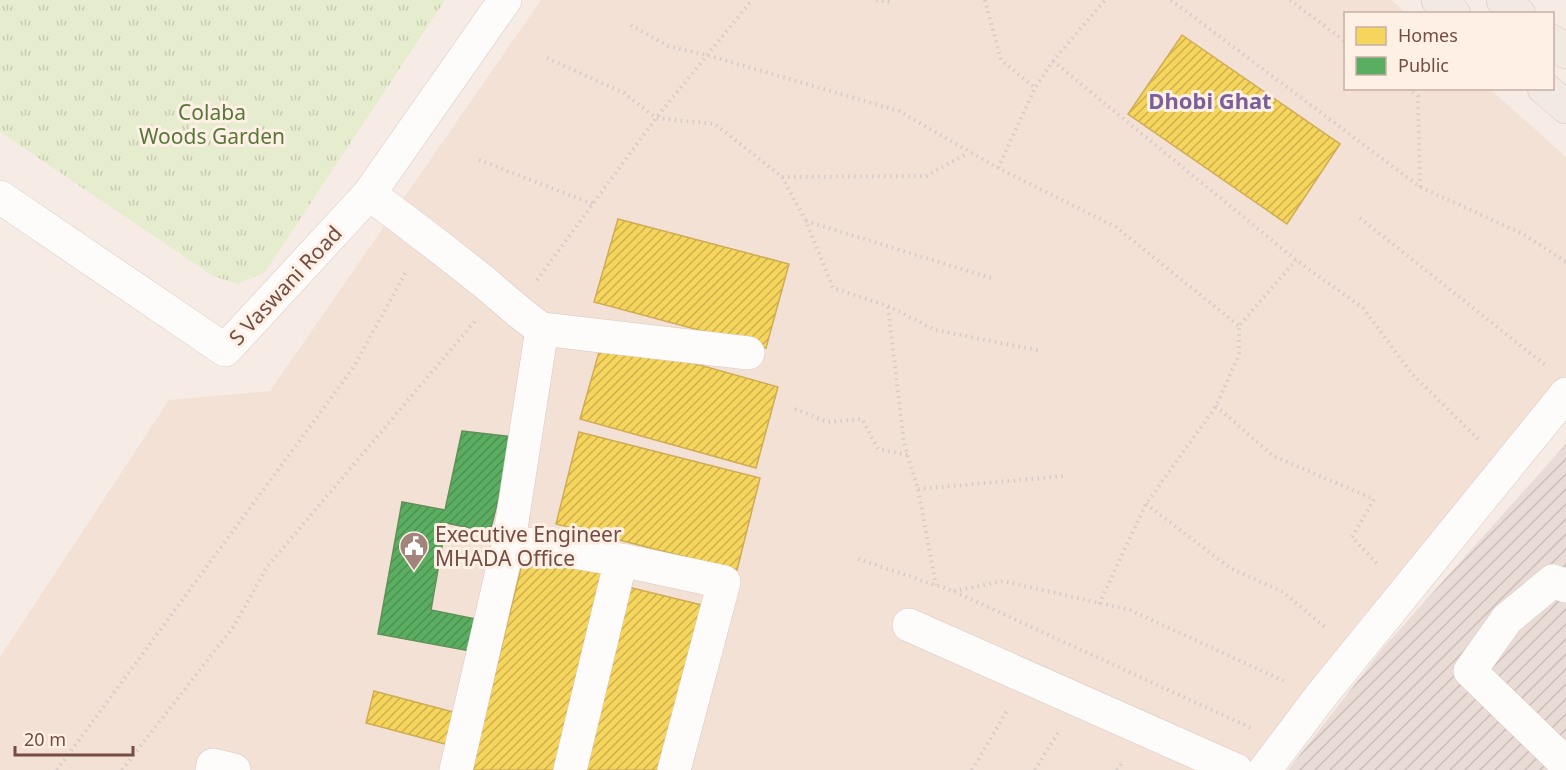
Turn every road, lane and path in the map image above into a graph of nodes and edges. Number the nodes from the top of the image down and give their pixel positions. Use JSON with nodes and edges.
{"nodes":[{"id":1,"x":505,"y":0,"type":"edge"},
{"id":2,"x":752,"y":0,"type":"edge"},
{"id":3,"x":876,"y":0,"type":"edge"},
{"id":4,"x":893,"y":0,"type":"edge"},
{"id":5,"x":985,"y":0,"type":"edge"},
{"id":6,"x":1105,"y":0,"type":"edge"},
{"id":7,"x":1171,"y":0,"type":"edge"},
{"id":8,"x":1290,"y":0,"type":"edge"},
{"id":9,"x":1438,"y":0,"type":"edge"},
{"id":10,"x":1503,"y":0,"type":"edge"},
{"id":11,"x":1452,"y":12,"type":"edge"},
{"id":12,"x":1518,"y":12,"type":"edge"},
{"id":13,"x":631,"y":25,"type":"dead end"},
{"id":14,"x":1344,"y":40,"type":"edge"},
{"id":15,"x":1554,"y":43,"type":"edge"},
{"id":16,"x":1566,"y":52,"type":"edge"},
{"id":17,"x":707,"y":55,"type":"junction"},
{"id":18,"x":547,"y":58,"type":"dead end"},
{"id":19,"x":1053,"y":61,"type":"junction"},
{"id":20,"x":1035,"y":88,"type":"junction"},
{"id":21,"x":1410,"y":90,"type":"edge"},
{"id":22,"x":1546,"y":90,"type":"edge"},
{"id":23,"x":1566,"y":107,"type":"edge"},
{"id":24,"x":656,"y":118,"type":"junction"},
{"id":25,"x":969,"y":153,"type":"junction"},
{"id":26,"x":479,"y":160,"type":"dead end"},
{"id":27,"x":998,"y":168,"type":"junction"},
{"id":28,"x":782,"y":177,"type":"junction"},
{"id":29,"x":1420,"y":187,"type":"junction"},
{"id":30,"x":369,"y":194,"type":"junction"},
{"id":31,"x":0,"y":197,"type":"edge"},
{"id":32,"x":593,"y":204,"type":"junction"},
{"id":33,"x":1360,"y":218,"type":"dead end"},
{"id":34,"x":806,"y":221,"type":"junction"},
{"id":35,"x":426,"y":236,"type":"junction"},
{"id":36,"x":1296,"y":260,"type":"junction"},
{"id":37,"x":1566,"y":262,"type":"edge"},
{"id":38,"x":994,"y":279,"type":"dead end"},
{"id":39,"x":506,"y":302,"type":"junction"},
{"id":40,"x":888,"y":306,"type":"junction"},
{"id":41,"x":1239,"y":326,"type":"junction"},
{"id":42,"x":542,"y":329,"type":"junction"},
{"id":43,"x":1042,"y":351,"type":"dead end"},
{"id":44,"x":748,"y":353,"type":"dead end"},
{"id":45,"x":1547,"y":367,"type":"dead end"},
{"id":46,"x":1566,"y":394,"type":"edge"},
{"id":47,"x":1216,"y":406,"type":"junction"},
{"id":48,"x":795,"y":409,"type":"dead end"},
{"id":49,"x":908,"y":455,"type":"junction"},
{"id":50,"x":1507,"y":468,"type":"junction"},
{"id":51,"x":1065,"y":476,"type":"dead end"},
{"id":52,"x":918,"y":489,"type":"junction"},
{"id":53,"x":1146,"y":504,"type":"junction"},
{"id":54,"x":509,"y":541,"type":"junction"},
{"id":55,"x":858,"y":559,"type":"dead end"},
{"id":56,"x":621,"y":560,"type":"junction"},
{"id":57,"x":936,"y":585,"type":"junction"},
{"id":58,"x":1566,"y":586,"type":"edge"},
{"id":59,"x":953,"y":591,"type":"junction"},
{"id":60,"x":1404,"y":593,"type":"junction"},
{"id":61,"x":1099,"y":604,"type":"junction"},
{"id":62,"x":909,"y":625,"type":"dead end"},
{"id":63,"x":1356,"y":652,"type":"junction"},
{"id":64,"x":1026,"y":677,"type":"junction"},
{"id":65,"x":1320,"y":697,"type":"junction"},
{"id":66,"x":1079,"y":700,"type":"junction"},
{"id":67,"x":1285,"y":744,"type":"junction"},
{"id":68,"x":1566,"y":764,"type":"edge"},
{"id":69,"x":57,"y":770,"type":"edge"},
{"id":70,"x":122,"y":770,"type":"edge"},
{"id":71,"x":213,"y":770,"type":"edge"},
{"id":72,"x":234,"y":770,"type":"edge"},
{"id":73,"x":456,"y":770,"type":"edge"},
{"id":74,"x":570,"y":770,"type":"edge"},
{"id":75,"x":674,"y":770,"type":"edge"},
{"id":76,"x":972,"y":770,"type":"edge"},
{"id":77,"x":1035,"y":770,"type":"edge"},
{"id":78,"x":1236,"y":770,"type":"edge"},
{"id":79,"x":1265,"y":770,"type":"edge"}],
"edges":[{"from":1,"to":30,"type":"street","name":"S Vaswani Road"},
{"from":2,"to":17,"type":"path"},
{"from":3,"to":4,"type":"path"},
{"from":5,"to":20,"type":"path"},
{"from":6,"to":19,"type":"path"},
{"from":7,"to":29,"type":"path"},
{"from":8,"to":14,"type":"path"},
{"from":9,"to":11,"type":"main road"},
{"from":10,"to":12,"type":"main road"},
{"from":13,"to":17,"type":"path"},
{"from":15,"to":16,"type":"main road"},
{"from":17,"to":24,"type":"path"},
{"from":17,"to":25,"type":"path"},
{"from":18,"to":24,"type":"path"},
{"from":19,"to":20,"type":"path"},
{"from":19,"to":36,"type":"path"},
{"from":20,"to":27,"type":"path"},
{"from":21,"to":29,"type":"path"},
{"from":22,"to":23,"type":"main road"},
{"from":24,"to":28,"type":"path"},
{"from":24,"to":32,"type":"path"},
{"from":25,"to":27,"type":"path"},
{"from":25,"to":28,"type":"path"},
{"from":26,"to":32,"type":"path"},
{"from":27,"to":41,"type":"path"},
{"from":28,"to":34,"type":"path"},
{"from":29,"to":37,"type":"path"},
{"from":30,"to":31,"type":"street","name":"S Vaswani Road"},
{"from":30,"to":35,"type":"street"},
{"from":32,"to":39,"type":"path"},
{"from":33,"to":45,"type":"path"},
{"from":34,"to":38,"type":"path"},
{"from":34,"to":40,"type":"path"},
{"from":35,"to":39,"type":"street"},
{"from":35,"to":69,"type":"path"},
{"from":36,"to":41,"type":"path"},
{"from":36,"to":50,"type":"path"},
{"from":39,"to":42,"type":"street"},
{"from":39,"to":70,"type":"path"},
{"from":40,"to":43,"type":"path"},
{"from":40,"to":49,"type":"path"},
{"from":41,"to":47,"type":"path"},
{"from":42,"to":44,"type":"street"},
{"from":42,"to":54,"type":"street"},
{"from":46,"to":50,"type":"street"},
{"from":47,"to":53,"type":"path"},
{"from":47,"to":60,"type":"path"},
{"from":48,"to":49,"type":"path"},
{"from":49,"to":52,"type":"path"},
{"from":50,"to":60,"type":"street"},
{"from":51,"to":52,"type":"path"},
{"from":52,"to":57,"type":"path"},
{"from":53,"to":61,"type":"path"},
{"from":53,"to":63,"type":"path"},
{"from":54,"to":56,"type":"street"},
{"from":54,"to":73,"type":"street"},
{"from":55,"to":57,"type":"path"},
{"from":56,"to":74,"type":"street"},
{"from":56,"to":75,"type":"street"},
{"from":57,"to":59,"type":"path"},
{"from":58,"to":68,"type":"street"},
{"from":59,"to":61,"type":"path"},
{"from":59,"to":67,"type":"path"},
{"from":60,"to":63,"type":"street"},
{"from":61,"to":65,"type":"path"},
{"from":62,"to":64,"type":"street"},
{"from":63,"to":65,"type":"street"},
{"from":64,"to":66,"type":"street"},
{"from":64,"to":76,"type":"path"},
{"from":65,"to":67,"type":"street"},
{"from":66,"to":77,"type":"path"},
{"from":66,"to":78,"type":"street"},
{"from":67,"to":79,"type":"street"},
{"from":71,"to":72,"type":"street"}]}
